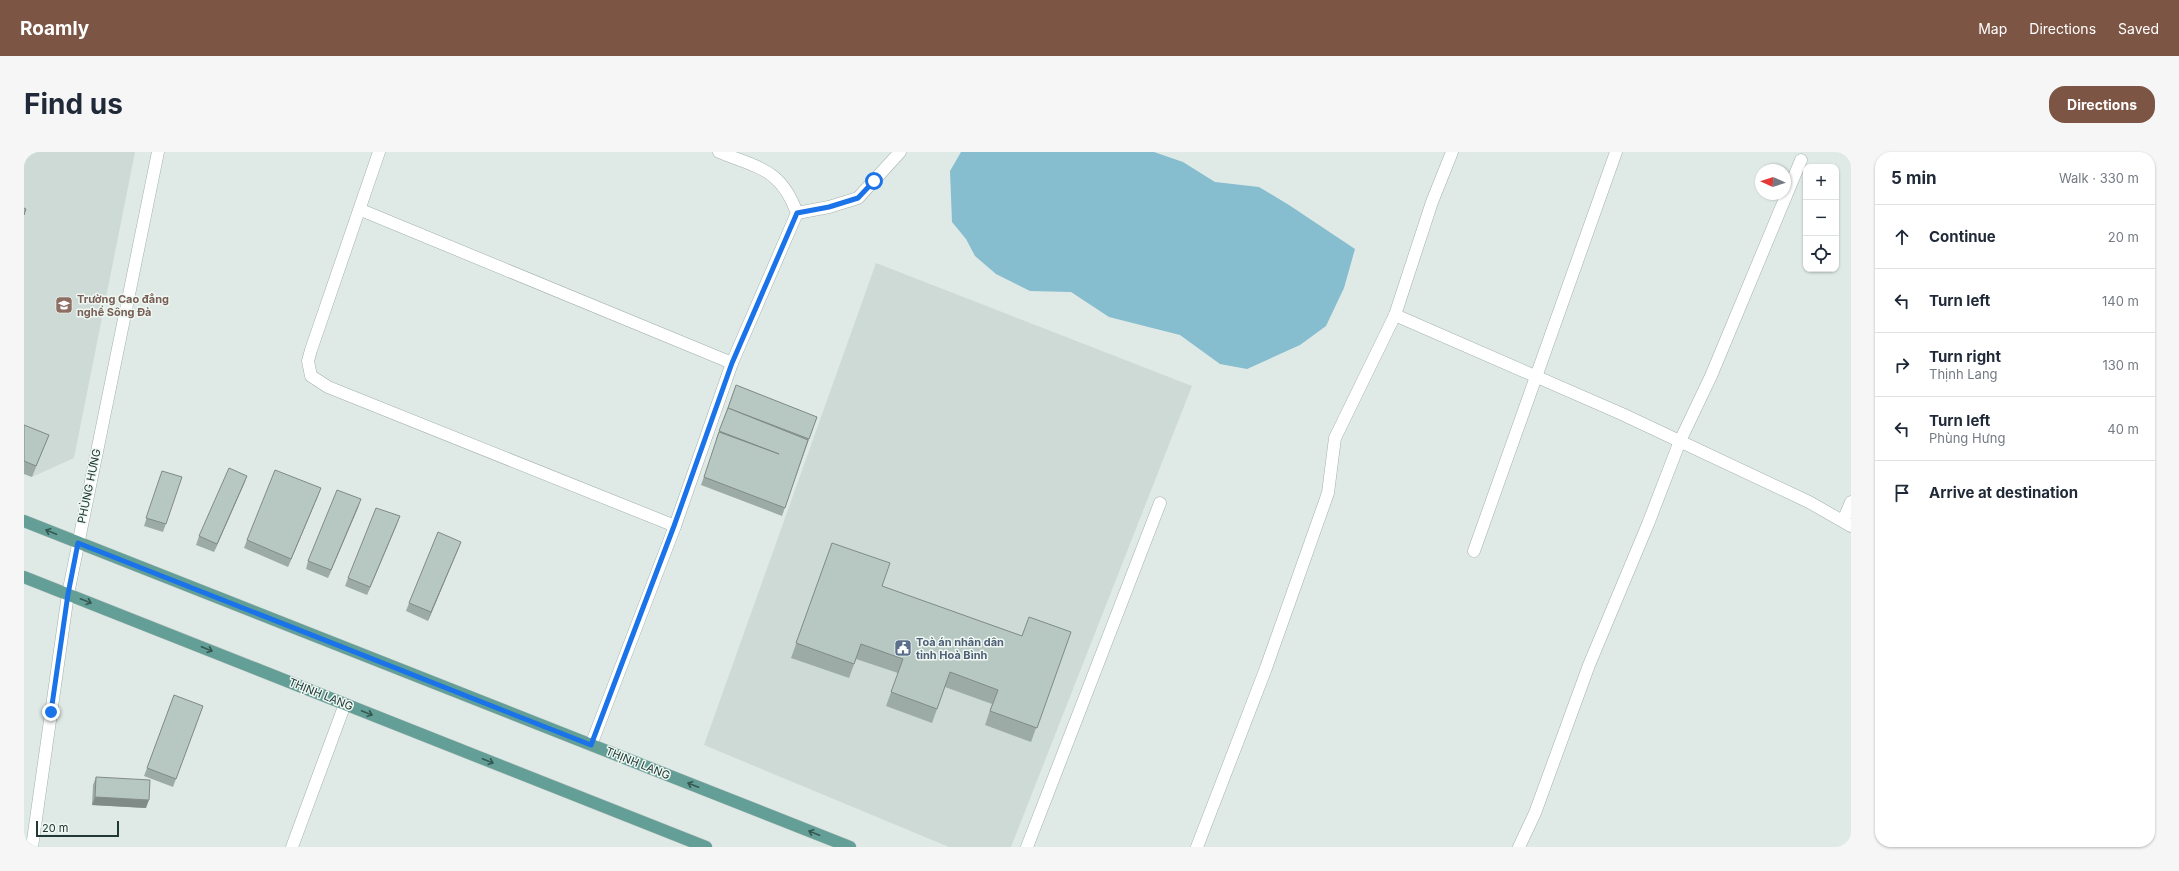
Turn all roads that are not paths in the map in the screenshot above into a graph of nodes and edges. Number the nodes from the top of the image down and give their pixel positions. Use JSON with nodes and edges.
{"nodes":[{"id":1,"x":158,"y":152,"type":"edge"},
{"id":2,"x":379,"y":152,"type":"edge"},
{"id":3,"x":719,"y":152,"type":"edge"},
{"id":4,"x":900,"y":152,"type":"edge"},
{"id":5,"x":1452,"y":152,"type":"edge"},
{"id":6,"x":1616,"y":152,"type":"edge"},
{"id":7,"x":1800,"y":160,"type":"dead end"},
{"id":8,"x":361,"y":210,"type":"junction"},
{"id":9,"x":797,"y":213,"type":"junction"},
{"id":10,"x":1395,"y":315,"type":"junction"},
{"id":11,"x":732,"y":363,"type":"junction"},
{"id":12,"x":1536,"y":376,"type":"junction"},
{"id":13,"x":1680,"y":442,"type":"junction"},
{"id":14,"x":1851,"y":502,"type":"edge"},
{"id":15,"x":1160,"y":503,"type":"dead end"},
{"id":16,"x":24,"y":521,"type":"edge"},
{"id":17,"x":1847,"y":523,"type":"edge"},
{"id":18,"x":674,"y":526,"type":"junction"},
{"id":19,"x":78,"y":543,"type":"junction"},
{"id":20,"x":1474,"y":551,"type":"dead end"},
{"id":21,"x":24,"y":577,"type":"edge"},
{"id":22,"x":68,"y":594,"type":"junction"},
{"id":23,"x":345,"y":704,"type":"junction"},
{"id":24,"x":591,"y":745,"type":"junction"},
{"id":25,"x":32,"y":847,"type":"edge"},
{"id":26,"x":292,"y":847,"type":"edge"},
{"id":27,"x":706,"y":847,"type":"edge"},
{"id":28,"x":850,"y":847,"type":"edge"},
{"id":29,"x":1027,"y":847,"type":"edge"},
{"id":30,"x":1197,"y":847,"type":"edge"},
{"id":31,"x":1519,"y":847,"type":"edge"}],
"edges":[{"from":1,"to":19,"type":"street","name":"PHÙNG HƯNG"},
{"from":2,"to":8,"type":"street"},
{"from":3,"to":9,"type":"street"},
{"from":4,"to":9,"type":"street"},
{"from":5,"to":10,"type":"street"},
{"from":6,"to":12,"type":"street"},
{"from":7,"to":13,"type":"street"},
{"from":8,"to":11,"type":"street"},
{"from":8,"to":18,"type":"street"},
{"from":9,"to":11,"type":"street"},
{"from":10,"to":12,"type":"street"},
{"from":10,"to":30,"type":"street"},
{"from":11,"to":18,"type":"street"},
{"from":12,"to":13,"type":"street"},
{"from":12,"to":20,"type":"street"},
{"from":13,"to":17,"type":"street"},
{"from":13,"to":31,"type":"street"},
{"from":14,"to":17,"type":"street"},
{"from":15,"to":29,"type":"street"},
{"from":19,"to":16,"type":"main road","name":"THỊNH LANG","one_way":true},
{"from":18,"to":24,"type":"street"},
{"from":19,"to":22,"type":"street","name":"PHÙNG HƯNG"},
{"from":19,"to":24,"type":"main road","name":"THỊNH LANG"},
{"from":21,"to":22,"type":"main road","name":"THỊNH LANG"},
{"from":22,"to":23,"type":"main road","name":"THỊNH LANG","one_way":true},
{"from":22,"to":25,"type":"street","name":"PHÙNG HƯNG"},
{"from":23,"to":26,"type":"street"},
{"from":23,"to":27,"type":"main road","name":"THỊNH LANG","one_way":true},
{"from":28,"to":24,"type":"main road","name":"THỊNH LANG","one_way":true}]}
